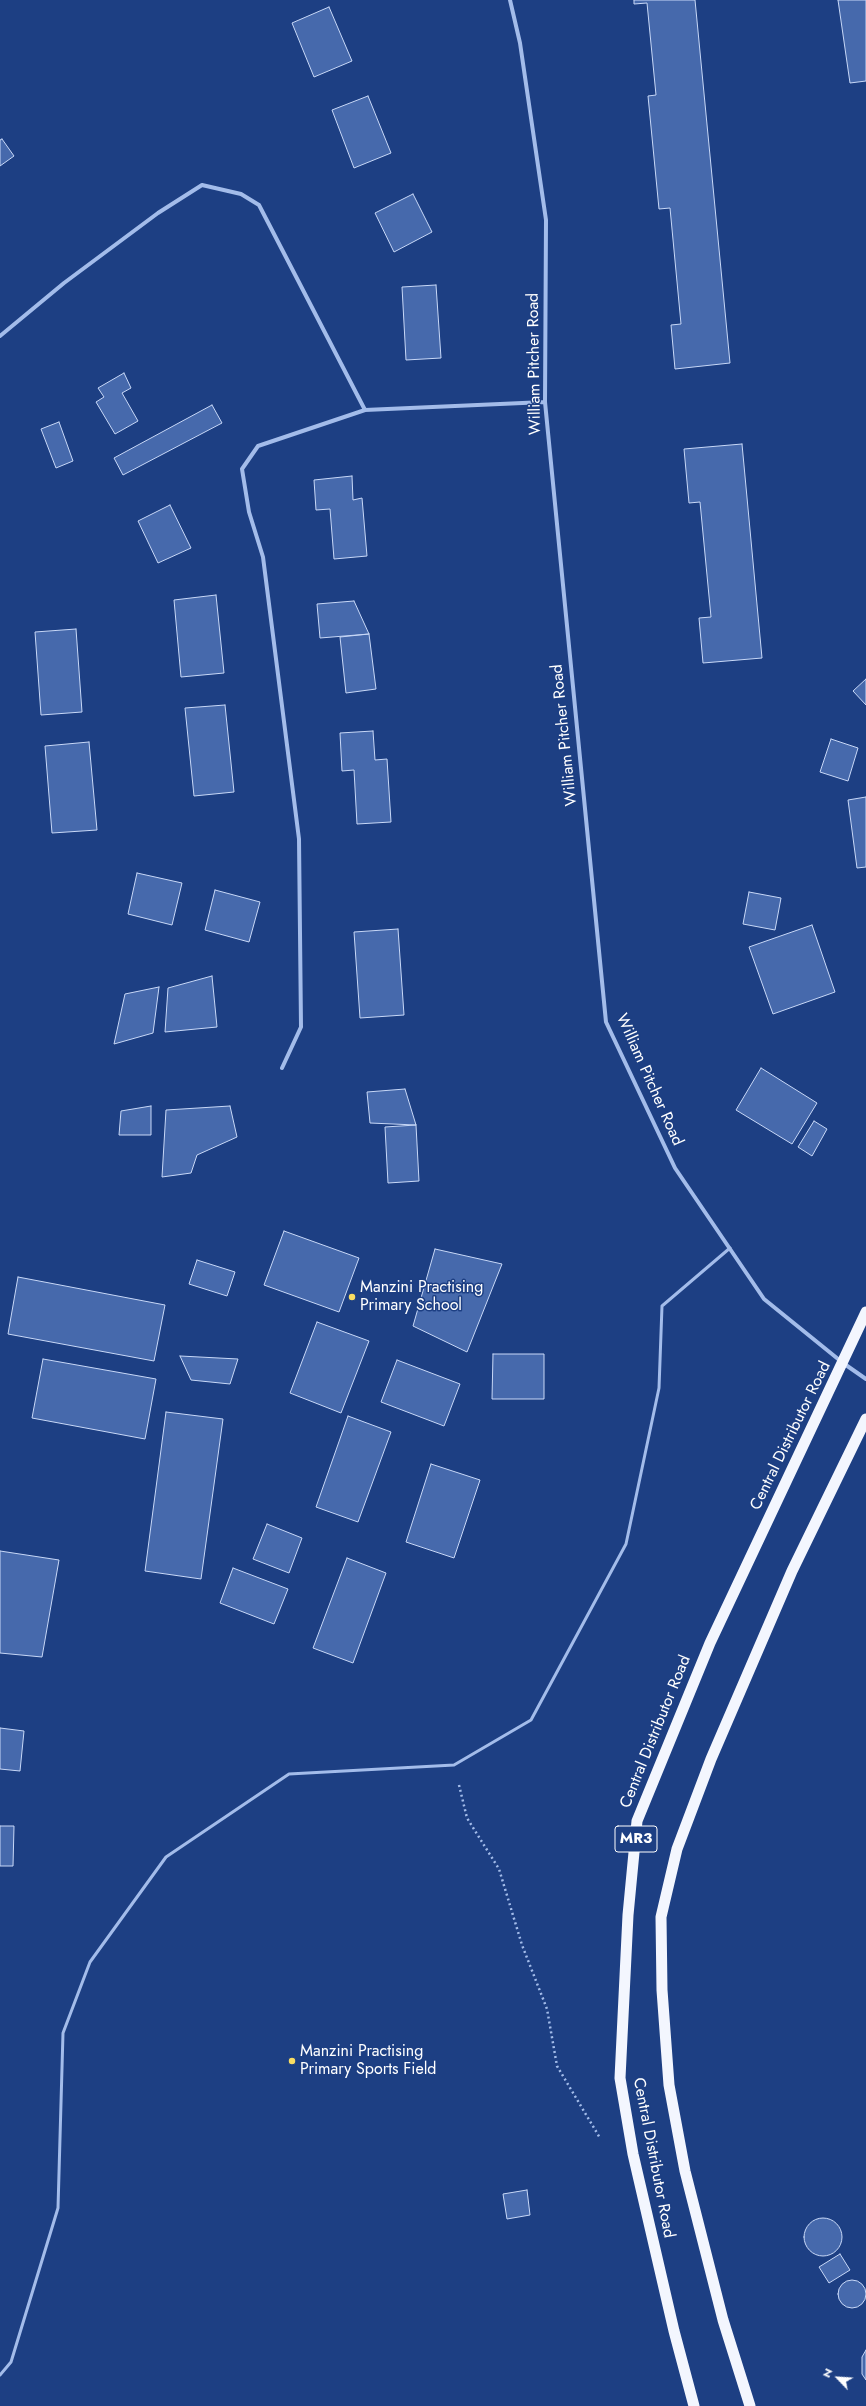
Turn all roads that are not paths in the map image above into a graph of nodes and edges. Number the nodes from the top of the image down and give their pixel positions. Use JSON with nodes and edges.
{"nodes":[{"id":1,"x":510,"y":0,"type":"edge"},
{"id":2,"x":0,"y":336,"type":"edge"},
{"id":3,"x":545,"y":402,"type":"junction"},
{"id":4,"x":365,"y":410,"type":"junction"},
{"id":5,"x":282,"y":1068,"type":"dead end"},
{"id":6,"x":730,"y":1248,"type":"junction"},
{"id":7,"x":866,"y":1312,"type":"edge"},
{"id":8,"x":843,"y":1363,"type":"junction"},
{"id":9,"x":866,"y":1378,"type":"edge"},
{"id":10,"x":866,"y":1419,"type":"edge"},
{"id":11,"x":0,"y":2375,"type":"edge"},
{"id":12,"x":694,"y":2406,"type":"edge"},
{"id":13,"x":750,"y":2406,"type":"edge"}],
"edges":[{"from":1,"to":3,"type":"street","name":"William Pitcher Road"},
{"from":2,"to":4,"type":"street"},
{"from":3,"to":4,"type":"street"},
{"from":3,"to":6,"type":"street","name":"William Pitcher Road"},
{"from":4,"to":5,"type":"street"},
{"from":6,"to":8,"type":"street","name":"William Pitcher Road"},
{"from":6,"to":11,"type":"lane"},
{"from":7,"to":8,"type":"highway","name":"Central Distributor Road","number":"MR3"},
{"from":8,"to":9,"type":"street","name":"William Pitcher Road"},
{"from":8,"to":12,"type":"highway","name":"Central Distributor Road","number":"MR3"},
{"from":10,"to":13,"type":"highway","name":"Central Distributor Road","number":"MR3"}]}
